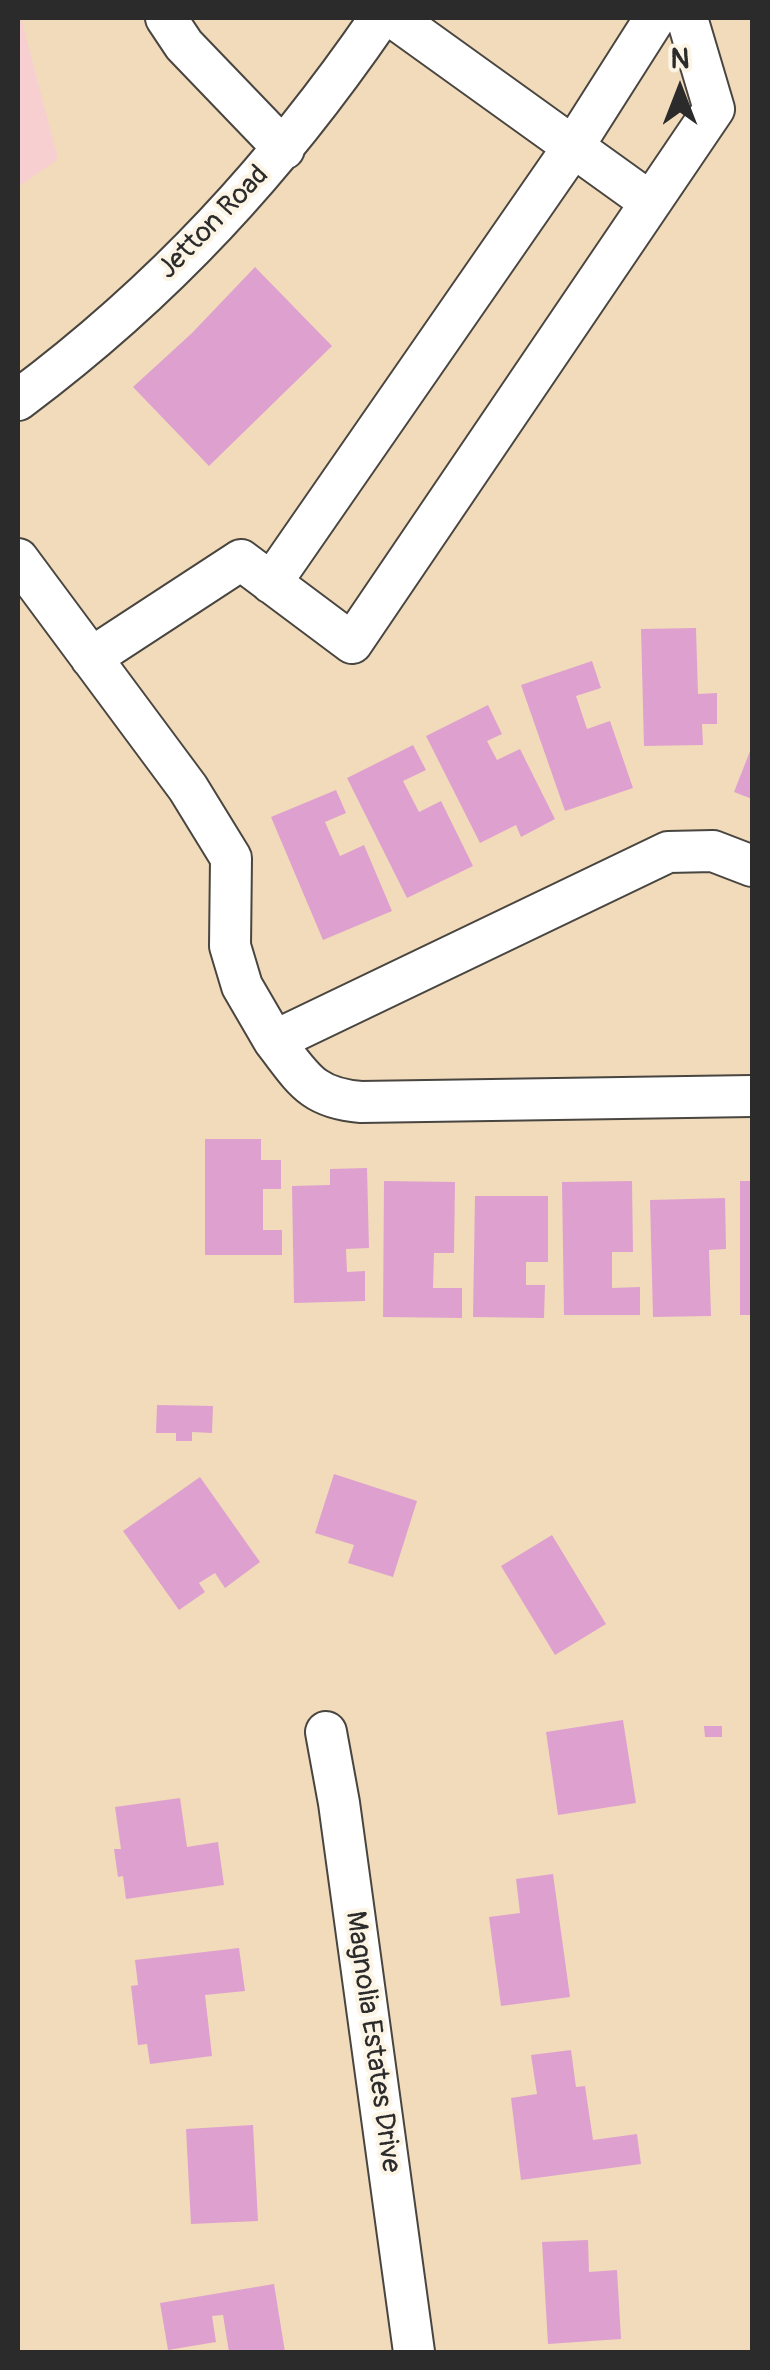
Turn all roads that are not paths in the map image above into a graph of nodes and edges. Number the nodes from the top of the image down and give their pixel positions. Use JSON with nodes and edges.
{"nodes":[{"id":1,"x":166,"y":18,"type":"edge"},
{"id":2,"x":380,"y":18,"type":"edge"},
{"id":3,"x":394,"y":18,"type":"edge"},
{"id":4,"x":655,"y":18,"type":"edge"},
{"id":5,"x":686,"y":18,"type":"edge"},
{"id":6,"x":573,"y":146,"type":"junction"},
{"id":7,"x":284,"y":149,"type":"junction"},
{"id":8,"x":650,"y":202,"type":"junction"},
{"id":9,"x":18,"y":400,"type":"edge"},
{"id":10,"x":18,"y":558,"type":"edge"},
{"id":11,"x":270,"y":582,"type":"junction"},
{"id":12,"x":92,"y":658,"type":"junction"},
{"id":13,"x":752,"y":866,"type":"edge"},
{"id":14,"x":274,"y":1042,"type":"junction"},
{"id":15,"x":752,"y":1096,"type":"edge"},
{"id":16,"x":326,"y":1732,"type":"dead end"},
{"id":17,"x":414,"y":2352,"type":"edge"}],
"edges":[{"from":1,"to":7,"type":"street"},
{"from":2,"to":7,"type":"street","name":"Jetton Road"},
{"from":3,"to":6,"type":"street"},
{"from":4,"to":6,"type":"street"},
{"from":5,"to":8,"type":"street"},
{"from":6,"to":8,"type":"street"},
{"from":6,"to":11,"type":"street"},
{"from":7,"to":9,"type":"street","name":"Jetton Road"},
{"from":8,"to":11,"type":"street"},
{"from":10,"to":12,"type":"street"},
{"from":11,"to":12,"type":"street"},
{"from":12,"to":14,"type":"street"},
{"from":13,"to":14,"type":"street"},
{"from":14,"to":15,"type":"street"},
{"from":16,"to":17,"type":"street","name":"Magnolia Estates Drive"}]}
